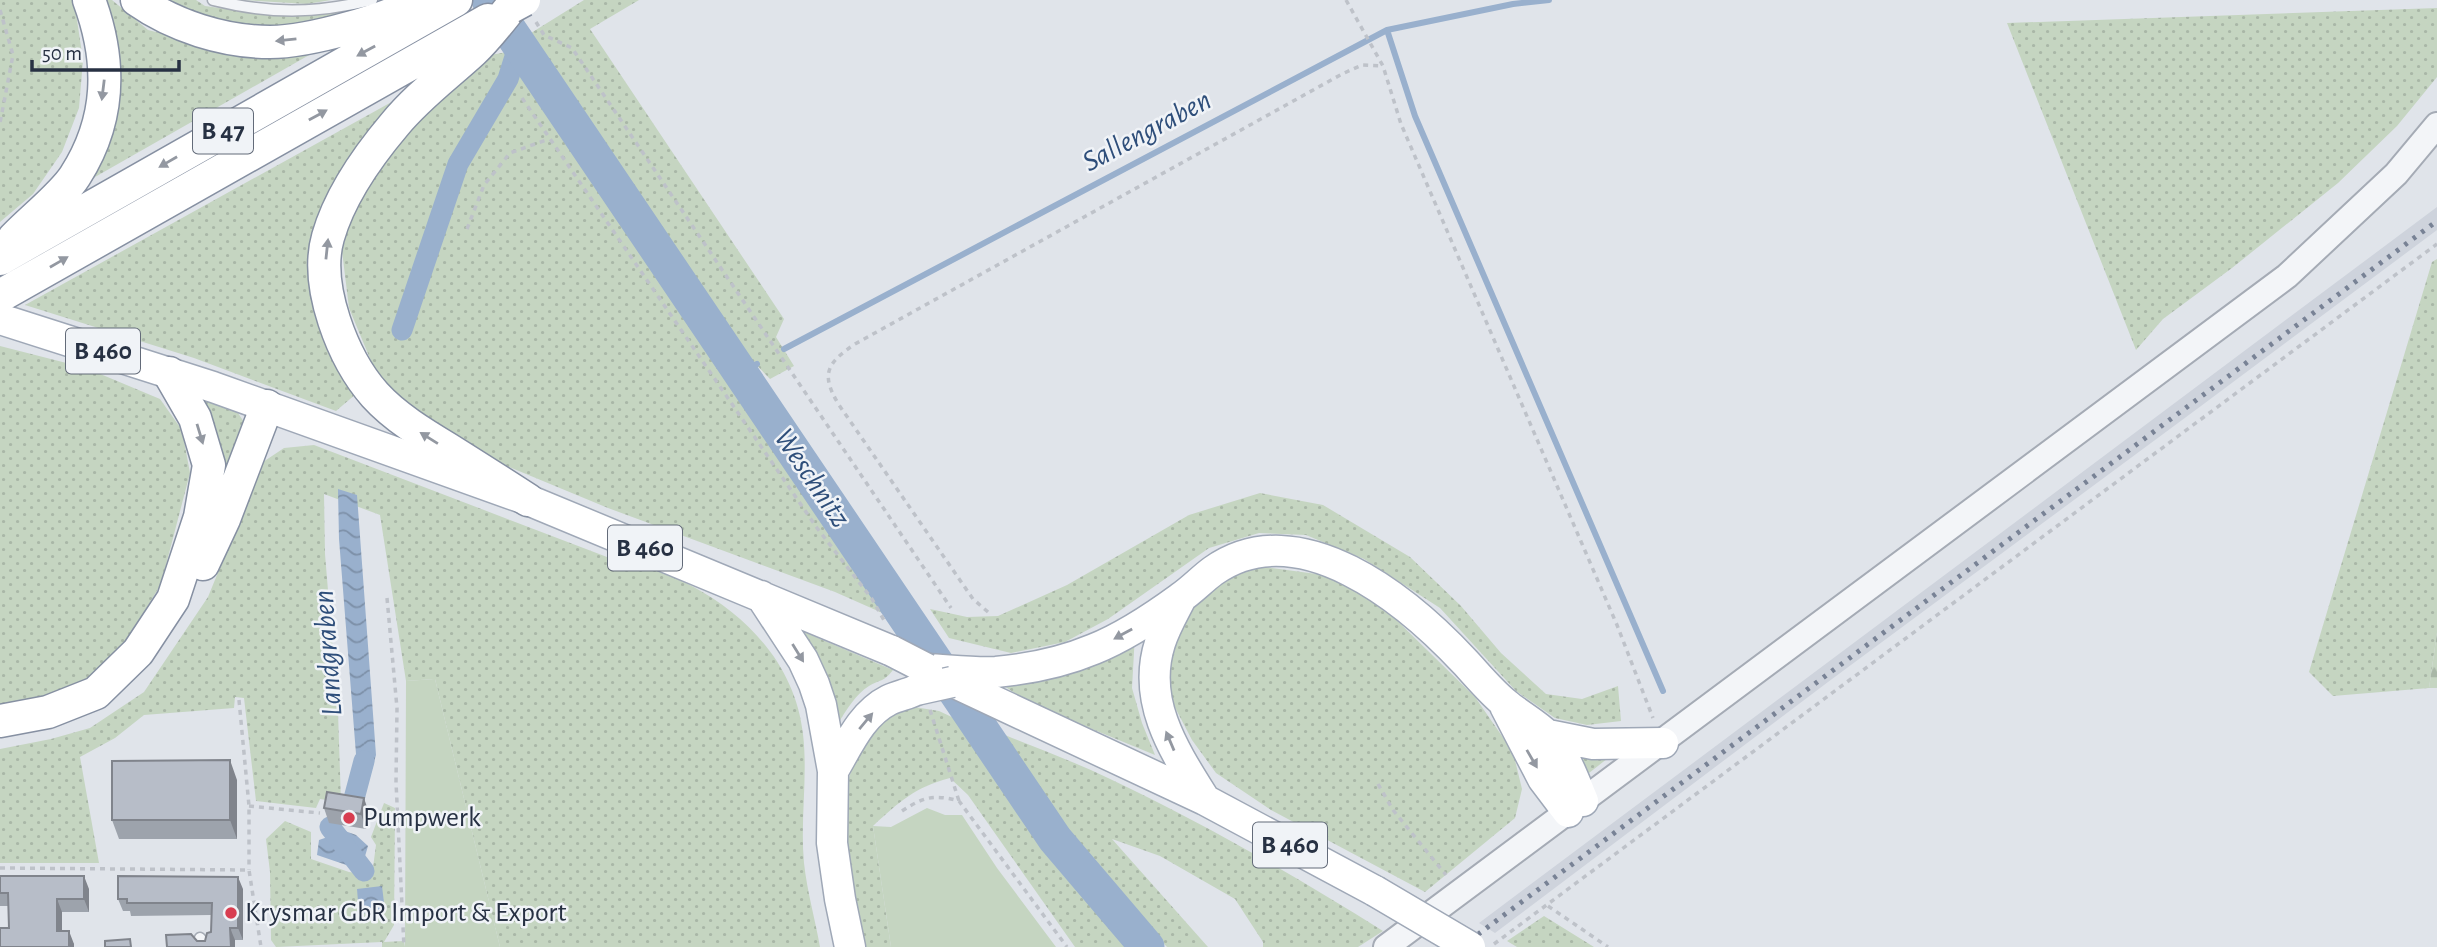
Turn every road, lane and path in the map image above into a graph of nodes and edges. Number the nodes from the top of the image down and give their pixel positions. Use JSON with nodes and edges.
{"nodes":[{"id":1,"x":89,"y":0,"type":"edge"},
{"id":2,"x":137,"y":0,"type":"edge"},
{"id":3,"x":213,"y":0,"type":"edge"},
{"id":4,"x":372,"y":0,"type":"edge"},
{"id":5,"x":1346,"y":0,"type":"edge"},
{"id":6,"x":441,"y":2,"type":"edge"},
{"id":7,"x":522,"y":8,"type":"edge"},
{"id":8,"x":0,"y":10,"type":"edge"},
{"id":9,"x":470,"y":41,"type":"junction"},
{"id":10,"x":1383,"y":66,"type":"junction"},
{"id":11,"x":522,"y":98,"type":"dead end"},
{"id":12,"x":0,"y":122,"type":"edge"},
{"id":13,"x":2437,"y":125,"type":"edge"},
{"id":14,"x":549,"y":139,"type":"junction"},
{"id":15,"x":467,"y":229,"type":"dead end"},
{"id":16,"x":2437,"y":244,"type":"edge"},
{"id":17,"x":0,"y":253,"type":"edge"},
{"id":18,"x":0,"y":259,"type":"edge"},
{"id":19,"x":0,"y":296,"type":"edge"},
{"id":20,"x":0,"y":319,"type":"edge"},
{"id":21,"x":169,"y":373,"type":"junction"},
{"id":22,"x":267,"y":406,"type":"junction"},
{"id":23,"x":528,"y":500,"type":"junction"},
{"id":24,"x":761,"y":596,"type":"junction"},
{"id":25,"x":1181,"y":597,"type":"junction"},
{"id":26,"x":387,"y":598,"type":"dead end"},
{"id":27,"x":951,"y":608,"type":"dead end"},
{"id":28,"x":988,"y":612,"type":"dead end"},
{"id":29,"x":889,"y":637,"type":"junction"},
{"id":30,"x":930,"y":686,"type":"junction"},
{"id":31,"x":239,"y":700,"type":"dead end"},
{"id":32,"x":1503,"y":702,"type":"junction"},
{"id":33,"x":0,"y":721,"type":"edge"},
{"id":34,"x":0,"y":733,"type":"edge"},
{"id":35,"x":1548,"y":736,"type":"junction"},
{"id":36,"x":1663,"y":743,"type":"junction"},
{"id":37,"x":833,"y":771,"type":"junction"},
{"id":38,"x":1378,"y":784,"type":"dead end"},
{"id":39,"x":1205,"y":800,"type":"junction"},
{"id":40,"x":959,"y":801,"type":"junction"},
{"id":41,"x":249,"y":806,"type":"junction"},
{"id":42,"x":1575,"y":807,"type":"junction"},
{"id":43,"x":902,"y":811,"type":"dead end"},
{"id":44,"x":320,"y":813,"type":"dead end"},
{"id":45,"x":0,"y":868,"type":"edge"},
{"id":46,"x":249,"y":870,"type":"junction"},
{"id":47,"x":1459,"y":893,"type":"junction"},
{"id":48,"x":1548,"y":906,"type":"junction"},
{"id":49,"x":1067,"y":946,"type":"edge"},
{"id":50,"x":261,"y":947,"type":"edge"},
{"id":51,"x":404,"y":947,"type":"edge"},
{"id":52,"x":850,"y":947,"type":"edge"},
{"id":53,"x":1386,"y":947,"type":"edge"},
{"id":54,"x":1470,"y":947,"type":"edge"},
{"id":55,"x":1490,"y":947,"type":"edge"},
{"id":56,"x":1608,"y":947,"type":"edge"}],
"edges":[{"from":1,"to":17,"type":"highway","one_way":true},
{"from":6,"to":2,"type":"highway","one_way":true},
{"from":3,"to":4,"type":"lane"},
{"from":5,"to":10,"type":"path"},
{"from":6,"to":18,"type":"highway","number":"B 47","one_way":true},
{"from":7,"to":9,"type":"highway","number":"B 47"},
{"from":7,"to":27,"type":"path"},
{"from":8,"to":12,"type":"path"},
{"from":19,"to":9,"type":"highway","number":"B 47","one_way":true},
{"from":23,"to":9,"type":"highway","one_way":true},
{"from":10,"to":28,"type":"path"},
{"from":10,"to":36,"type":"path"},
{"from":11,"to":14,"type":"path"},
{"from":13,"to":36,"type":"street"},
{"from":14,"to":15,"type":"path"},
{"from":14,"to":29,"type":"path"},
{"from":16,"to":48,"type":"path"},
{"from":20,"to":21,"type":"main road","number":"B 460"},
{"from":21,"to":22,"type":"main road","number":"B 460"},
{"from":21,"to":33,"type":"highway","one_way":true},
{"from":22,"to":23,"type":"main road","number":"B 460"},
{"from":22,"to":34,"type":"highway"},
{"from":23,"to":24,"type":"main road","number":"B 460"},
{"from":24,"to":29,"type":"main road","number":"B 460"},
{"from":24,"to":37,"type":"main road","one_way":true},
{"from":25,"to":30,"type":"main road","one_way":true},
{"from":25,"to":32,"type":"main road"},
{"from":39,"to":25,"type":"main road","one_way":true},
{"from":26,"to":51,"type":"path"},
{"from":29,"to":30,"type":"main road","number":"B 460","bridge":true},
{"from":37,"to":30,"type":"main road","one_way":true},
{"from":30,"to":39,"type":"main road","number":"B 460"},
{"from":30,"to":40,"type":"path"},
{"from":31,"to":41,"type":"path"},
{"from":32,"to":35,"type":"main road"},
{"from":32,"to":42,"type":"main road","one_way":true},
{"from":35,"to":36,"type":"main road"},
{"from":35,"to":42,"type":"main road"},
{"from":36,"to":42,"type":"street"},
{"from":37,"to":52,"type":"main road"},
{"from":38,"to":47,"type":"path"},
{"from":39,"to":54,"type":"main road","number":"B 460","bridge":true},
{"from":40,"to":43,"type":"path"},
{"from":40,"to":49,"type":"path"},
{"from":41,"to":44,"type":"path"},
{"from":41,"to":46,"type":"path"},
{"from":42,"to":47,"type":"street"},
{"from":45,"to":46,"type":"path"},
{"from":46,"to":50,"type":"path"},
{"from":47,"to":53,"type":"street"},
{"from":48,"to":55,"type":"path"},
{"from":48,"to":56,"type":"path"}]}
